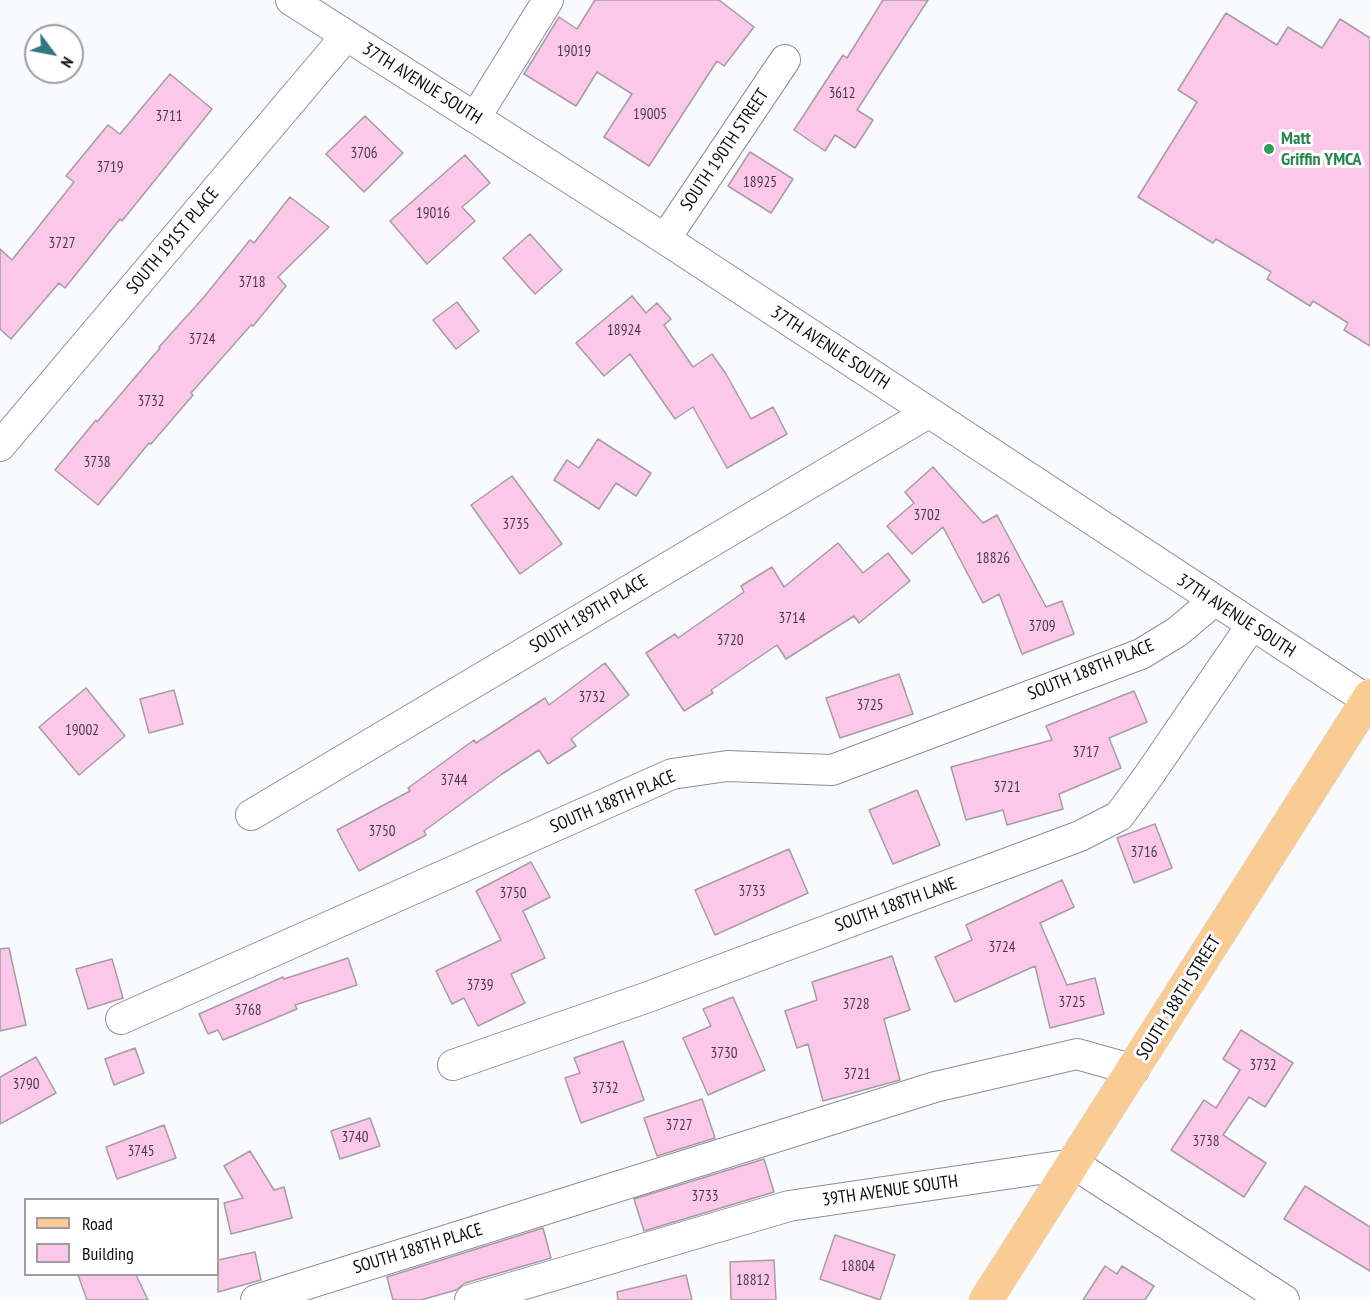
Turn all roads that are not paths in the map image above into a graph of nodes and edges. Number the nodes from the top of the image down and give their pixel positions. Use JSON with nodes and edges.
{"nodes":[{"id":1,"x":291,"y":0,"type":"edge"},
{"id":2,"x":548,"y":0,"type":"edge"},
{"id":3,"x":346,"y":36,"type":"junction"},
{"id":4,"x":785,"y":60,"type":"dead end"},
{"id":5,"x":475,"y":118,"type":"junction"},
{"id":6,"x":665,"y":239,"type":"junction"},
{"id":7,"x":928,"y":413,"type":"junction"},
{"id":8,"x":0,"y":446,"type":"edge"},
{"id":9,"x":1214,"y":602,"type":"junction"},
{"id":10,"x":1251,"y":626,"type":"junction"},
{"id":11,"x":1368,"y":698,"type":"edge"},
{"id":12,"x":251,"y":815,"type":"dead end"},
{"id":13,"x":121,"y":1019,"type":"dead end"},
{"id":14,"x":453,"y":1065,"type":"dead end"},
{"id":15,"x":1134,"y":1070,"type":"junction"},
{"id":16,"x":1074,"y":1164,"type":"junction"},
{"id":17,"x":256,"y":1300,"type":"edge"},
{"id":18,"x":470,"y":1300,"type":"edge"},
{"id":19,"x":986,"y":1300,"type":"edge"},
{"id":20,"x":1284,"y":1300,"type":"edge"}],
"edges":[{"from":1,"to":3,"type":"street","name":"37TH AVENUE SOUTH"},
{"from":2,"to":5,"type":"street"},
{"from":3,"to":5,"type":"street","name":"37TH AVENUE SOUTH"},
{"from":3,"to":8,"type":"street","name":"SOUTH 191ST PLACE"},
{"from":4,"to":6,"type":"street","name":"SOUTH 190TH STREET"},
{"from":5,"to":6,"type":"street","name":"37TH AVENUE SOUTH"},
{"from":6,"to":7,"type":"street","name":"37TH AVENUE SOUTH"},
{"from":7,"to":9,"type":"street","name":"37TH AVENUE SOUTH"},
{"from":7,"to":12,"type":"street","name":"SOUTH 189TH PLACE"},
{"from":9,"to":10,"type":"street","name":"37TH AVENUE SOUTH"},
{"from":9,"to":13,"type":"street","name":"SOUTH 188TH PLACE"},
{"from":10,"to":11,"type":"street","name":"37TH AVENUE SOUTH"},
{"from":10,"to":14,"type":"street","name":"SOUTH 188TH LANE"},
{"from":11,"to":15,"type":"main road","name":"SOUTH 188TH STREET"},
{"from":15,"to":16,"type":"main road","name":"SOUTH 188TH STREET"},
{"from":15,"to":17,"type":"street","name":"SOUTH 188TH PLACE"},
{"from":16,"to":18,"type":"street","name":"39TH AVENUE SOUTH"},
{"from":16,"to":19,"type":"main road","name":"SOUTH 188TH STREET"},
{"from":16,"to":20,"type":"street"}]}
